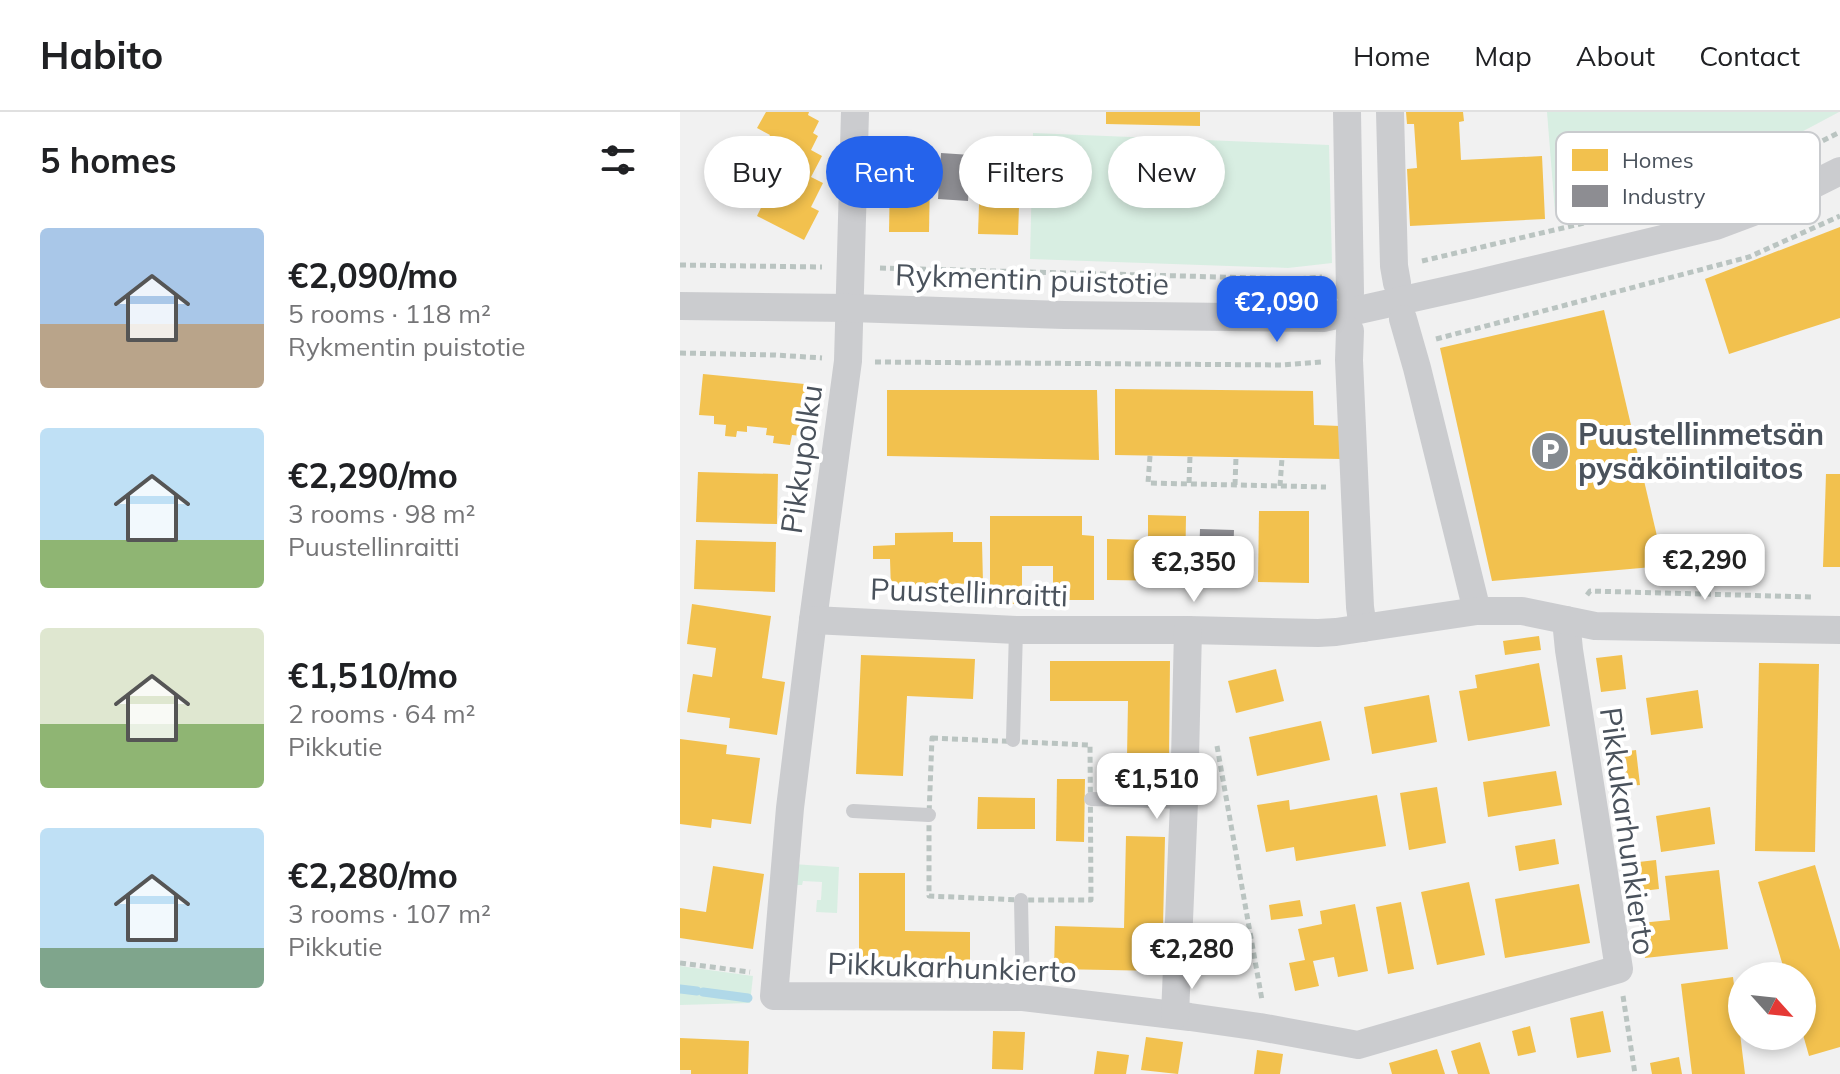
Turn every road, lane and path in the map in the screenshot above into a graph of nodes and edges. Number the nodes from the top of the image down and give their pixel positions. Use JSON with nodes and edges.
{"nodes":[{"id":1,"x":855,"y":112,"type":"edge"},
{"id":2,"x":1347,"y":112,"type":"edge"},
{"id":3,"x":1390,"y":112,"type":"edge"},
{"id":4,"x":1840,"y":171,"type":"edge"},
{"id":5,"x":1820,"y":181,"type":"edge"},
{"id":6,"x":1721,"y":224,"type":"edge"},
{"id":7,"x":680,"y":265,"type":"edge"},
{"id":8,"x":852,"y":267,"type":"junction"},
{"id":9,"x":1397,"y":283,"type":"dead end"},
{"id":10,"x":1350,"y":293,"type":"dead end"},
{"id":11,"x":680,"y":306,"type":"edge"},
{"id":12,"x":850,"y":308,"type":"junction"},
{"id":13,"x":1403,"y":319,"type":"dead end"},
{"id":14,"x":1350,"y":331,"type":"dead end"},
{"id":15,"x":680,"y":353,"type":"edge"},
{"id":16,"x":848,"y":361,"type":"junction"},
{"id":17,"x":1150,"y":456,"type":"dead end"},
{"id":18,"x":1190,"y":456,"type":"dead end"},
{"id":19,"x":1236,"y":457,"type":"dead end"},
{"id":20,"x":1282,"y":458,"type":"dead end"},
{"id":21,"x":1189,"y":483,"type":"junction"},
{"id":22,"x":1235,"y":485,"type":"junction"},
{"id":23,"x":1280,"y":486,"type":"junction"},
{"id":24,"x":1355,"y":488,"type":"junction"},
{"id":25,"x":1477,"y":611,"type":"junction"},
{"id":26,"x":813,"y":620,"type":"junction"},
{"id":27,"x":1566,"y":620,"type":"junction"},
{"id":28,"x":1363,"y":628,"type":"junction"},
{"id":29,"x":1016,"y":630,"type":"junction"},
{"id":30,"x":1188,"y":630,"type":"junction"},
{"id":31,"x":1840,"y":630,"type":"edge"},
{"id":32,"x":1013,"y":740,"type":"junction"},
{"id":33,"x":1217,"y":743,"type":"dead end"},
{"id":34,"x":1091,"y":799,"type":"junction"},
{"id":35,"x":1184,"y":802,"type":"junction"},
{"id":36,"x":853,"y":811,"type":"dead end"},
{"id":37,"x":929,"y":815,"type":"junction"},
{"id":38,"x":1021,"y":900,"type":"junction"},
{"id":39,"x":680,"y":963,"type":"edge"},
{"id":40,"x":1619,"y":969,"type":"junction"},
{"id":41,"x":762,"y":974,"type":"dead end"},
{"id":42,"x":1023,"y":997,"type":"junction"},
{"id":43,"x":1263,"y":1002,"type":"dead end"},
{"id":44,"x":1175,"y":1015,"type":"junction"},
{"id":45,"x":1635,"y":1074,"type":"edge"}],
"edges":[{"from":1,"to":8,"type":"street","name":"Pikkupolku"},
{"from":2,"to":10,"type":"street"},
{"from":3,"to":9,"type":"street"},
{"from":4,"to":5,"type":"street","name":"Rykmentin puistotie"},
{"from":6,"to":12,"type":"street","name":"Rykmentin puistotie"},
{"from":7,"to":8,"type":"path"},
{"from":8,"to":12,"type":"street","name":"Pikkupolku"},
{"from":11,"to":12,"type":"street","name":"Rykmentin puistotie"},
{"from":12,"to":16,"type":"street","name":"Pikkupolku"},
{"from":13,"to":25,"type":"street"},
{"from":14,"to":24,"type":"street"},
{"from":15,"to":16,"type":"path"},
{"from":16,"to":26,"type":"street","name":"Pikkupolku"},
{"from":17,"to":21,"type":"path"},
{"from":18,"to":21,"type":"path"},
{"from":19,"to":22,"type":"path"},
{"from":20,"to":23,"type":"path"},
{"from":21,"to":22,"type":"path"},
{"from":22,"to":23,"type":"path"},
{"from":23,"to":24,"type":"path"},
{"from":24,"to":28,"type":"street"},
{"from":25,"to":27,"type":"street","name":"Puustellinraitti"},
{"from":25,"to":28,"type":"street","name":"Puustellinraitti"},
{"from":26,"to":29,"type":"street","name":"Puustellinraitti"},
{"from":26,"to":42,"type":"street","name":"Pikkukarhunkierto"},
{"from":27,"to":31,"type":"street","name":"Puustellinraitti"},
{"from":27,"to":40,"type":"street","name":"Pikkukarhunkierto"},
{"from":28,"to":30,"type":"street","name":"Puustellinraitti"},
{"from":29,"to":30,"type":"street","name":"Puustellinraitti"},
{"from":29,"to":32,"type":"lane"},
{"from":30,"to":35,"type":"street"},
{"from":32,"to":34,"type":"path"},
{"from":32,"to":37,"type":"path"},
{"from":33,"to":43,"type":"path"},
{"from":34,"to":35,"type":"lane"},
{"from":34,"to":38,"type":"path"},
{"from":35,"to":44,"type":"street"},
{"from":36,"to":37,"type":"lane"},
{"from":37,"to":38,"type":"path"},
{"from":38,"to":42,"type":"lane"},
{"from":39,"to":41,"type":"path"},
{"from":40,"to":44,"type":"street","name":"Pikkukarhunkierto"},
{"from":40,"to":45,"type":"path"},
{"from":42,"to":44,"type":"street","name":"Pikkukarhunkierto"}]}
